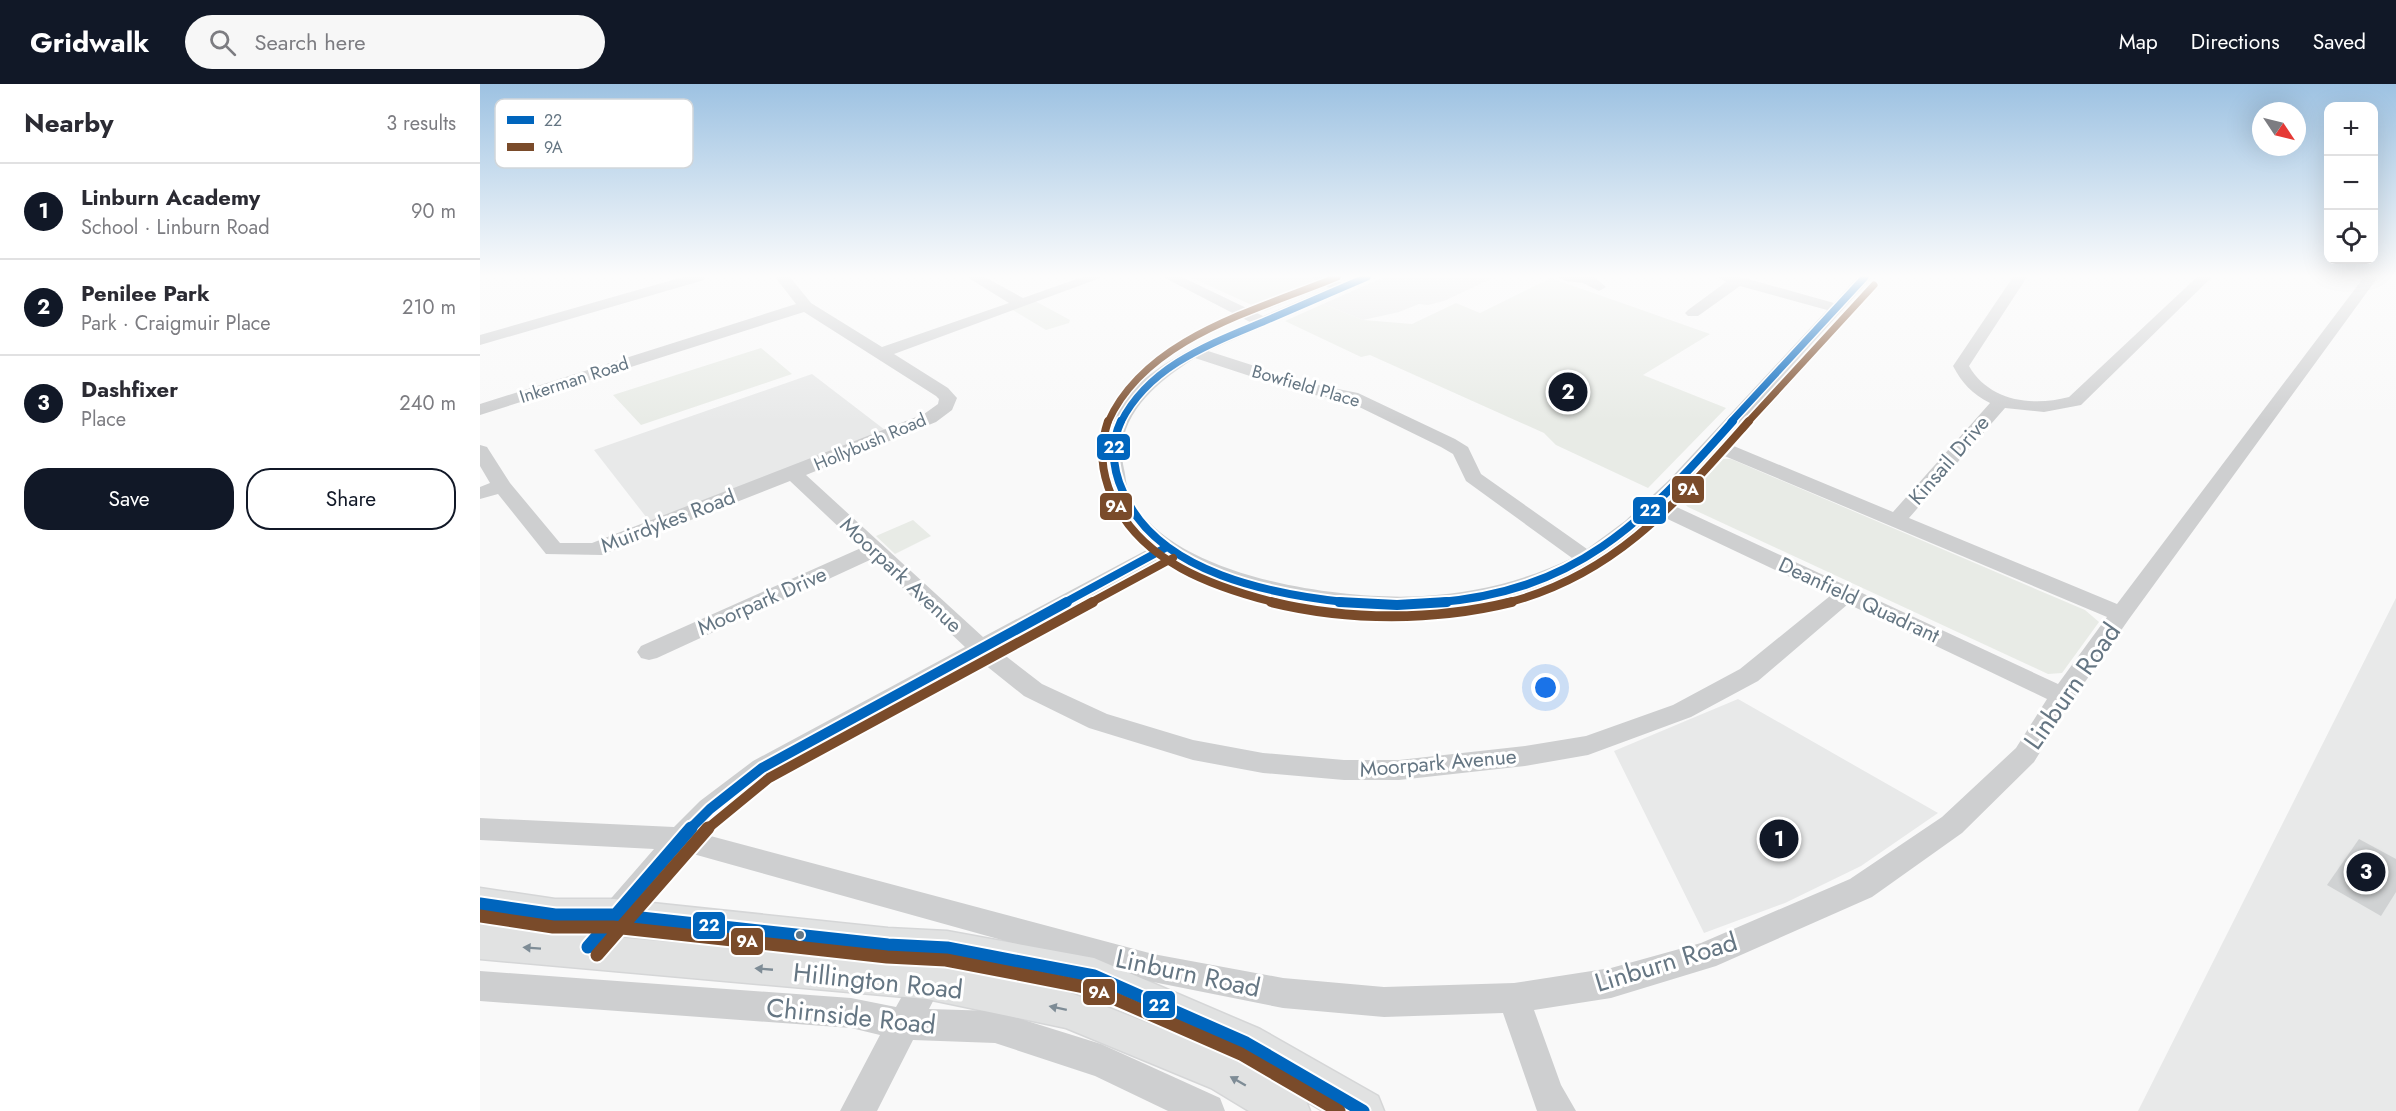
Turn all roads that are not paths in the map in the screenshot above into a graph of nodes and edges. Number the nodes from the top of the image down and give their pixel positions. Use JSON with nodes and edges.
{"nodes":[{"id":1,"x":532,"y":325,"type":"edge"},
{"id":2,"x":747,"y":325,"type":"edge"},
{"id":3,"x":835,"y":325,"type":"edge"},
{"id":4,"x":960,"y":325,"type":"edge"},
{"id":5,"x":1256,"y":325,"type":"edge"},
{"id":6,"x":1821,"y":325,"type":"edge"},
{"id":7,"x":1989,"y":325,"type":"edge"},
{"id":8,"x":2155,"y":325,"type":"edge"},
{"id":9,"x":2335,"y":325,"type":"edge"},
{"id":10,"x":480,"y":340,"type":"edge"},
{"id":11,"x":1193,"y":352,"type":"junction"},
{"id":12,"x":879,"y":354,"type":"junction"},
{"id":13,"x":2002,"y":400,"type":"junction"},
{"id":14,"x":480,"y":410,"type":"edge"},
{"id":15,"x":1712,"y":444,"type":"junction"},
{"id":16,"x":480,"y":451,"type":"edge"},
{"id":17,"x":794,"y":474,"type":"junction"},
{"id":18,"x":502,"y":486,"type":"junction"},
{"id":19,"x":480,"y":494,"type":"edge"},
{"id":20,"x":1655,"y":505,"type":"junction"},
{"id":21,"x":1897,"y":519,"type":"junction"},
{"id":22,"x":1167,"y":547,"type":"junction"},
{"id":23,"x":875,"y":550,"type":"junction"},
{"id":24,"x":1586,"y":558,"type":"junction"},
{"id":25,"x":1846,"y":594,"type":"junction"},
{"id":26,"x":2121,"y":614,"type":"junction"},
{"id":27,"x":980,"y":648,"type":"junction"},
{"id":28,"x":649,"y":652,"type":"dead end"},
{"id":29,"x":2062,"y":696,"type":"junction"},
{"id":30,"x":480,"y":829,"type":"edge"},
{"id":31,"x":680,"y":839,"type":"junction"},
{"id":32,"x":480,"y":904,"type":"edge"},
{"id":33,"x":614,"y":915,"type":"junction"},
{"id":34,"x":480,"y":942,"type":"edge"},
{"id":35,"x":946,"y":948,"type":"junction"},
{"id":36,"x":584,"y":952,"type":"junction"},
{"id":37,"x":927,"y":981,"type":"junction"},
{"id":38,"x":480,"y":986,"type":"edge"},
{"id":39,"x":1514,"y":998,"type":"junction"},
{"id":40,"x":902,"y":1024,"type":"junction"},
{"id":41,"x":858,"y":1111,"type":"edge"},
{"id":42,"x":1207,"y":1111,"type":"edge"},
{"id":43,"x":1288,"y":1111,"type":"edge"},
{"id":44,"x":1363,"y":1111,"type":"edge"},
{"id":45,"x":1558,"y":1111,"type":"edge"}],
"edges":[{"from":1,"to":10,"type":"street"},
{"from":2,"to":14,"type":"street","name":"Inkerman Road"},
{"from":3,"to":12,"type":"street","name":"Hollybush Road"},
{"from":4,"to":12,"type":"street"},
{"from":5,"to":11,"type":"street"},
{"from":6,"to":15,"type":"street"},
{"from":7,"to":13,"type":"street"},
{"from":8,"to":13,"type":"street"},
{"from":9,"to":26,"type":"street","name":"Linburn Road"},
{"from":11,"to":22,"type":"street"},
{"from":11,"to":24,"type":"street","name":"Bowfield Place"},
{"from":12,"to":17,"type":"street","name":"Hollybush Road"},
{"from":13,"to":21,"type":"street","name":"Kinsail Drive"},
{"from":15,"to":20,"type":"street"},
{"from":15,"to":21,"type":"street"},
{"from":16,"to":18,"type":"street","name":"Muirdykes Road"},
{"from":17,"to":18,"type":"street","name":"Muirdykes Road"},
{"from":17,"to":23,"type":"street","name":"Moorpark Avenue"},
{"from":18,"to":19,"type":"street"},
{"from":20,"to":24,"type":"street"},
{"from":20,"to":25,"type":"street","name":"Deanfield Quadrant"},
{"from":21,"to":26,"type":"street"},
{"from":22,"to":24,"type":"street"},
{"from":22,"to":27,"type":"street"},
{"from":23,"to":27,"type":"street","name":"Moorpark Avenue"},
{"from":23,"to":28,"type":"street","name":"Moorpark Drive"},
{"from":25,"to":27,"type":"street","name":"Moorpark Avenue"},
{"from":25,"to":29,"type":"street","name":"Deanfield Quadrant"},
{"from":26,"to":29,"type":"street","name":"Linburn Road"},
{"from":27,"to":31,"type":"street"},
{"from":29,"to":39,"type":"street","name":"Linburn Road"},
{"from":30,"to":31,"type":"street","name":"Linburn Road"},
{"from":31,"to":33,"type":"street"},
{"from":31,"to":39,"type":"street","name":"Linburn Road"},
{"from":32,"to":33,"type":"main road","name":"Hillington Road"},
{"from":33,"to":35,"type":"main road","name":"Hillington Road"},
{"from":33,"to":36,"type":"street"},
{"from":36,"to":34,"type":"main road","name":"Hillington Road","one_way":true},
{"from":35,"to":37,"type":"street"},
{"from":35,"to":44,"type":"main road","name":"Hillington Road"},
{"from":37,"to":36,"type":"main road","name":"Hillington Road","one_way":true},
{"from":37,"to":40,"type":"street"},
{"from":43,"to":37,"type":"main road","name":"Hillington Road","one_way":true},
{"from":38,"to":40,"type":"street","name":"Chirnside Road"},
{"from":39,"to":45,"type":"street"},
{"from":40,"to":41,"type":"street"},
{"from":40,"to":42,"type":"street","name":"Chirnside Road"}]}
